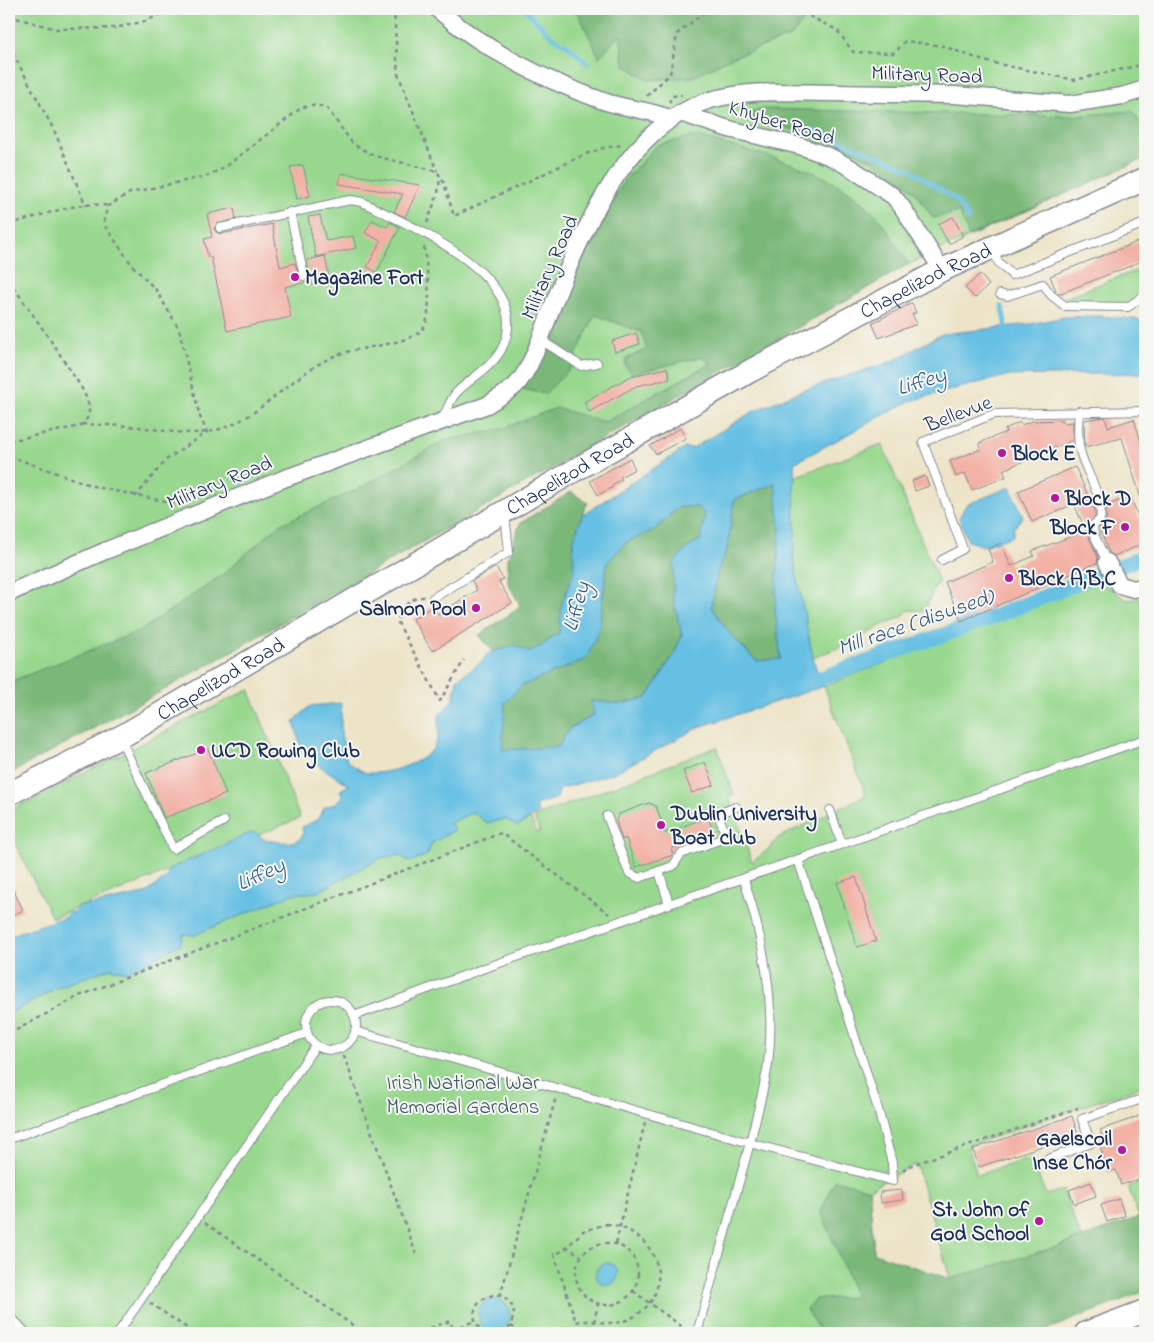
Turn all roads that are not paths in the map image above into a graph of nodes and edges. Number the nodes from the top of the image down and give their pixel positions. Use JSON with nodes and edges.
{"nodes":[{"id":1,"x":437,"y":9,"type":"edge"},
{"id":2,"x":1145,"y":89,"type":"edge"},
{"id":3,"x":676,"y":116,"type":"junction"},
{"id":4,"x":1145,"y":179,"type":"edge"},
{"id":5,"x":290,"y":212,"type":"junction"},
{"id":6,"x":1145,"y":223,"type":"edge"},
{"id":7,"x":220,"y":228,"type":"dead end"},
{"id":8,"x":992,"y":247,"type":"junction"},
{"id":9,"x":942,"y":270,"type":"junction"},
{"id":10,"x":304,"y":276,"type":"dead end"},
{"id":11,"x":1000,"y":294,"type":"dead end"},
{"id":12,"x":1145,"y":294,"type":"edge"},
{"id":13,"x":540,"y":340,"type":"junction"},
{"id":14,"x":596,"y":363,"type":"dead end"},
{"id":15,"x":1078,"y":411,"type":"junction"},
{"id":16,"x":1145,"y":411,"type":"edge"},
{"id":17,"x":441,"y":422,"type":"junction"},
{"id":18,"x":505,"y":512,"type":"junction"},
{"id":19,"x":942,"y":560,"type":"dead end"},
{"id":20,"x":1107,"y":562,"type":"joint"},
{"id":21,"x":1145,"y":586,"type":"edge"},
{"id":22,"x":9,"y":593,"type":"edge"},
{"id":23,"x":433,"y":598,"type":"road end"},
{"id":24,"x":119,"y":737,"type":"junction"},
{"id":25,"x":1145,"y":739,"type":"edge"},
{"id":26,"x":9,"y":794,"type":"edge"},
{"id":27,"x":736,"y":807,"type":"dead end"},
{"id":28,"x":830,"y":810,"type":"dead end"},
{"id":29,"x":607,"y":816,"type":"dead end"},
{"id":30,"x":224,"y":821,"type":"dead end"},
{"id":31,"x":842,"y":844,"type":"junction"},
{"id":32,"x":798,"y":859,"type":"junction"},
{"id":33,"x":659,"y":871,"type":"junction"},
{"id":34,"x":744,"y":879,"type":"junction"},
{"id":35,"x":669,"y":904,"type":"junction"},
{"id":36,"x":354,"y":1016,"type":"junction"},
{"id":37,"x":355,"y":1031,"type":"junction"},
{"id":38,"x":307,"y":1033,"type":"junction"},
{"id":39,"x":316,"y":1045,"type":"junction"},
{"id":40,"x":1145,"y":1098,"type":"edge"},
{"id":41,"x":9,"y":1139,"type":"edge"},
{"id":42,"x":750,"y":1143,"type":"junction"},
{"id":43,"x":1046,"y":1160,"type":"dead end"},
{"id":44,"x":1145,"y":1311,"type":"edge"},
{"id":45,"x":9,"y":1315,"type":"edge"},
{"id":46,"x":26,"y":1333,"type":"edge"},
{"id":47,"x":118,"y":1333,"type":"edge"},
{"id":48,"x":697,"y":1333,"type":"edge"},
{"id":49,"x":1086,"y":1333,"type":"edge"}],
"edges":[{"from":1,"to":3,"type":"street","name":"Khyber Road"},
{"from":2,"to":3,"type":"street","name":"Military Road"},
{"from":3,"to":9,"type":"street","name":"Khyber Road"},
{"from":3,"to":13,"type":"street","name":"Military Road"},
{"from":4,"to":8,"type":"main road","name":"Chapelizod Road"},
{"from":5,"to":7,"type":"lane"},
{"from":5,"to":10,"type":"lane"},
{"from":5,"to":17,"type":"lane"},
{"from":6,"to":8,"type":"lane"},
{"from":8,"to":9,"type":"main road","name":"Chapelizod Road"},
{"from":9,"to":18,"type":"main road","name":"Chapelizod Road"},
{"from":11,"to":12,"type":"lane"},
{"from":13,"to":14,"type":"lane"},
{"from":13,"to":17,"type":"street","name":"Military Road"},
{"from":15,"to":16,"type":"lane","name":"Bellevue"},
{"from":15,"to":19,"type":"lane","name":"Bellevue"},
{"from":15,"to":20,"type":"lane"},
{"from":17,"to":22,"type":"street","name":"Military Road"},
{"from":18,"to":23,"type":"lane"},
{"from":18,"to":24,"type":"main road","name":"Chapelizod Road"},
{"from":20,"to":21,"type":"street"},
{"from":24,"to":26,"type":"main road","name":"Chapelizod Road"},
{"from":24,"to":30,"type":"lane"},
{"from":25,"to":31,"type":"lane"},
{"from":27,"to":33,"type":"lane"},
{"from":28,"to":31,"type":"lane"},
{"from":29,"to":33,"type":"lane"},
{"from":31,"to":32,"type":"lane"},
{"from":32,"to":34,"type":"lane"},
{"from":32,"to":42,"type":"lane"},
{"from":33,"to":35,"type":"lane"},
{"from":34,"to":35,"type":"lane"},
{"from":34,"to":42,"type":"lane"},
{"from":35,"to":36,"type":"lane"},
{"from":36,"to":37,"type":"lane"},
{"from":36,"to":38,"type":"lane"},
{"from":37,"to":39,"type":"lane"},
{"from":37,"to":42,"type":"lane"},
{"from":38,"to":39,"type":"lane"},
{"from":38,"to":41,"type":"lane"},
{"from":39,"to":47,"type":"lane"},
{"from":40,"to":43,"type":"lane"},
{"from":42,"to":48,"type":"lane"},
{"from":44,"to":49,"type":"main road"},
{"from":45,"to":46,"type":"lane"}]}
